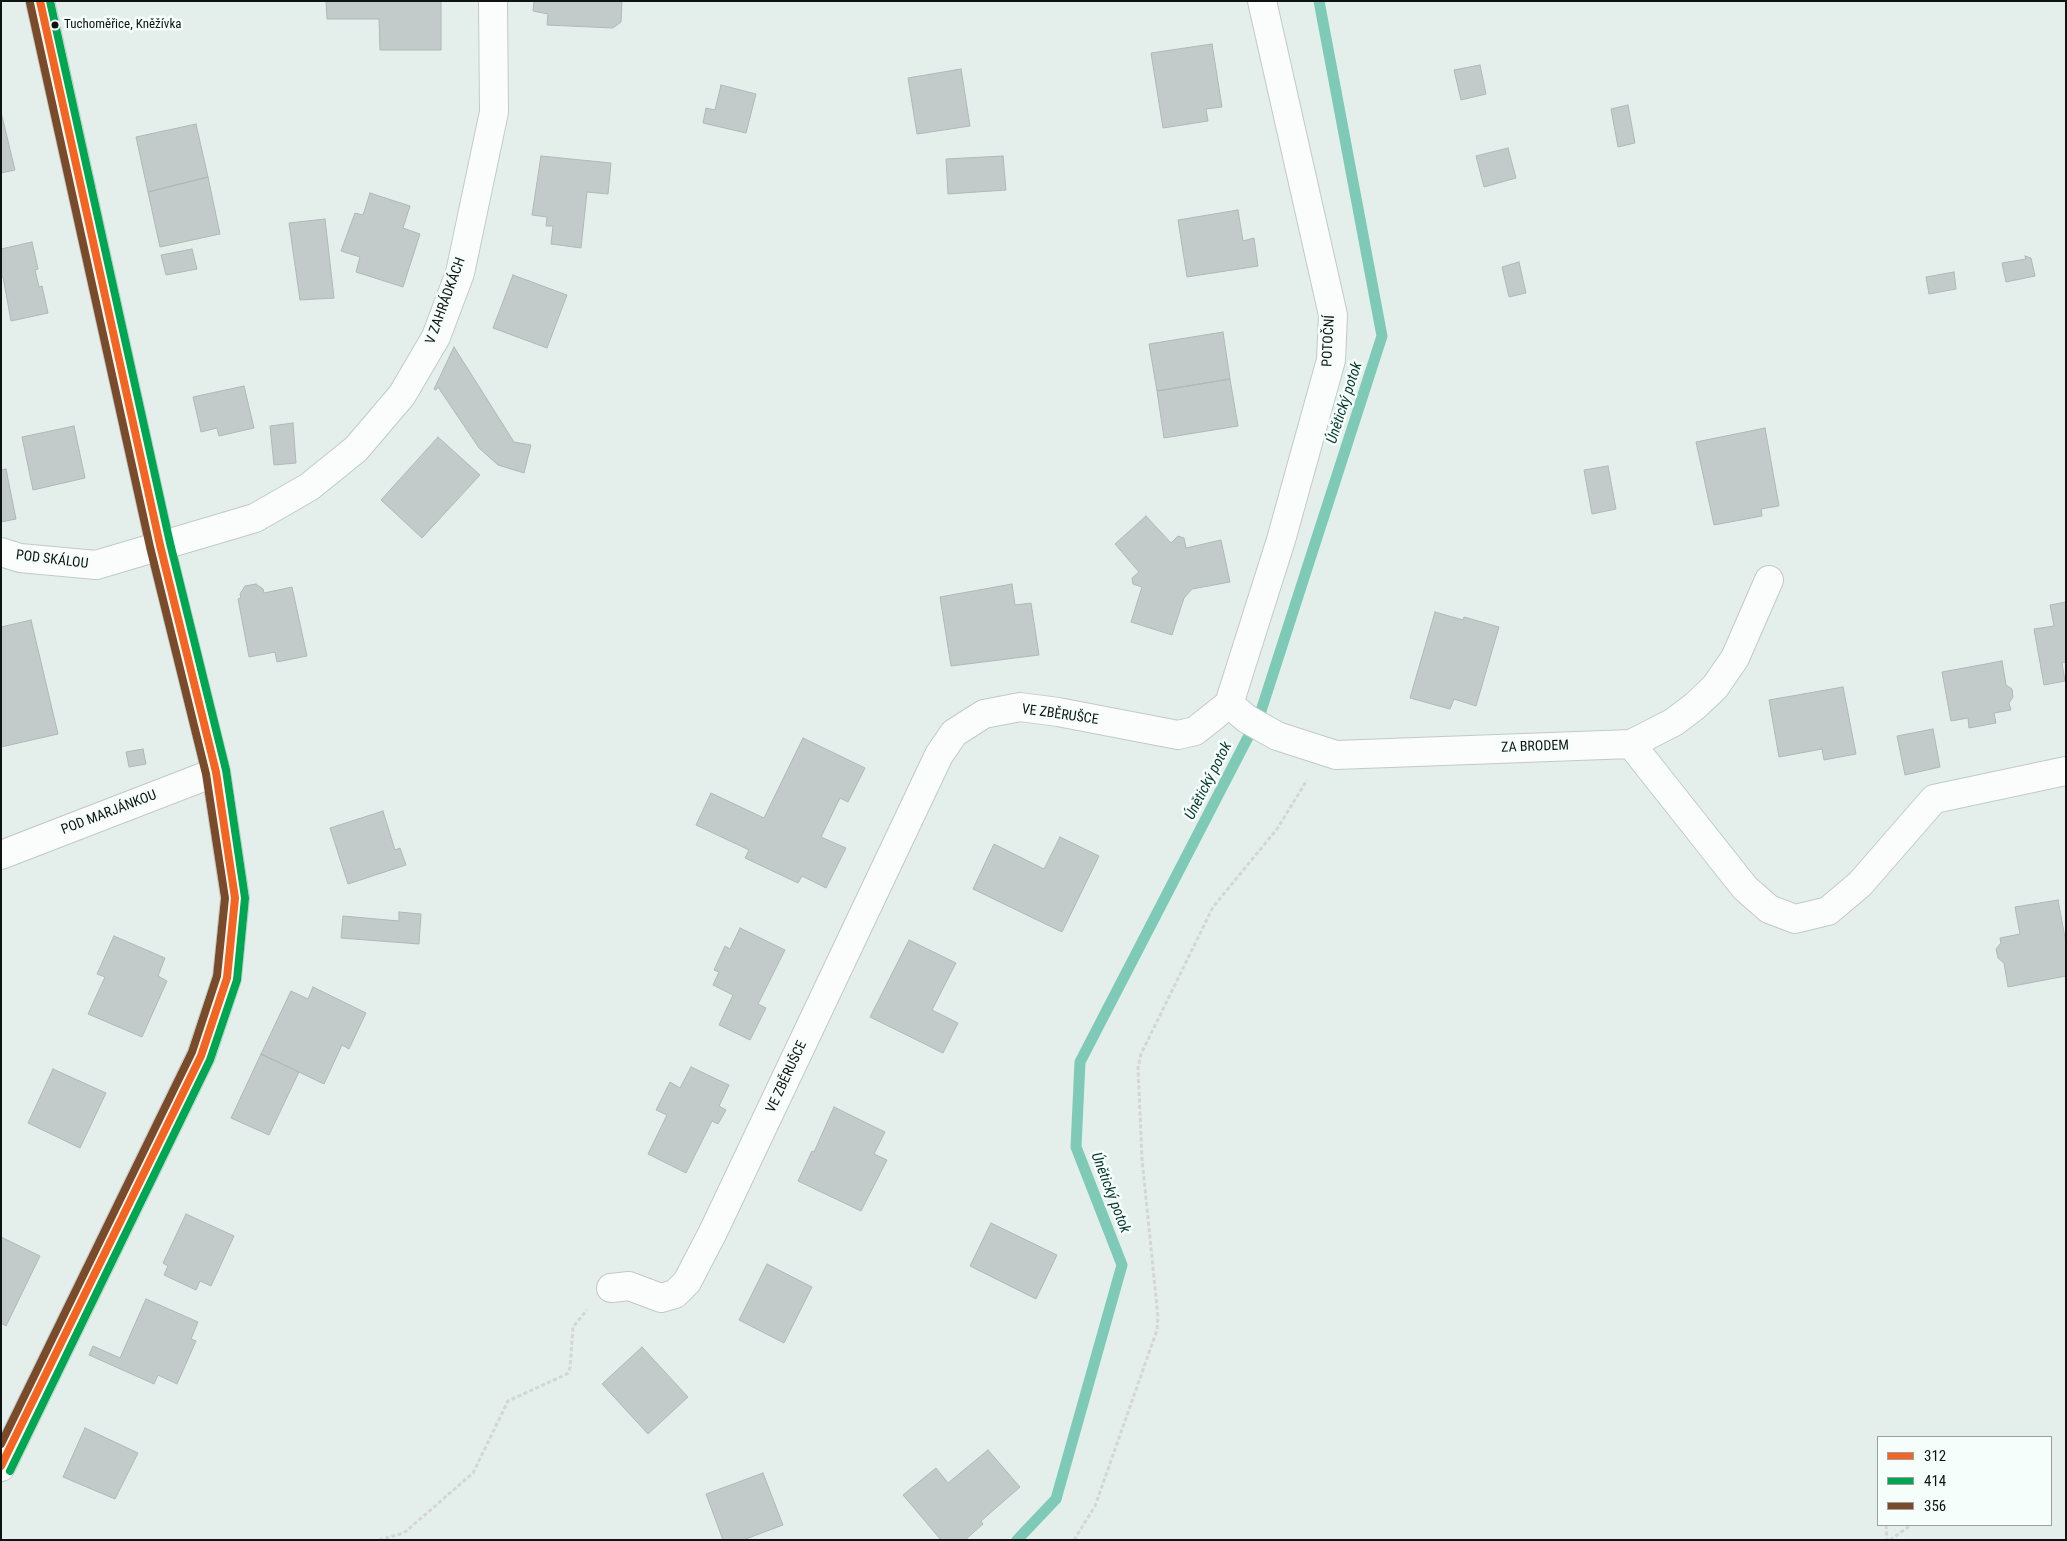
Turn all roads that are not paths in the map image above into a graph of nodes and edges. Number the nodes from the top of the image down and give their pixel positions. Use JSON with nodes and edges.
{"nodes":[{"id":1,"x":40,"y":1,"type":"edge"},
{"id":2,"x":493,"y":1,"type":"edge"},
{"id":3,"x":1262,"y":1,"type":"edge"},
{"id":4,"x":160,"y":545,"type":"junction"},
{"id":5,"x":1,"y":552,"type":"edge"},
{"id":6,"x":1769,"y":580,"type":"dead end"},
{"id":7,"x":1238,"y":711,"type":"junction"},
{"id":8,"x":1631,"y":744,"type":"junction"},
{"id":9,"x":2066,"y":771,"type":"edge"},
{"id":10,"x":216,"y":772,"type":"junction"},
{"id":11,"x":1,"y":855,"type":"edge"},
{"id":12,"x":610,"y":1288,"type":"road end"},
{"id":13,"x":1,"y":1467,"type":"edge"}],
"edges":[{"from":1,"to":4,"type":"street"},
{"from":2,"to":4,"type":"street","name":"V ZAHRÁDKÁCH"},
{"from":3,"to":7,"type":"street","name":"POTOČNÍ"},
{"from":4,"to":5,"type":"street","name":"POD SKÁLOU"},
{"from":4,"to":10,"type":"street"},
{"from":6,"to":8,"type":"street","name":"ZA BRODEM"},
{"from":7,"to":8,"type":"street","name":"ZA BRODEM"},
{"from":7,"to":12,"type":"street","name":"VE ZBĚRUŠCE"},
{"from":8,"to":9,"type":"street"},
{"from":10,"to":11,"type":"street","name":"POD MARJÁNKOU"},
{"from":10,"to":13,"type":"street"}]}
